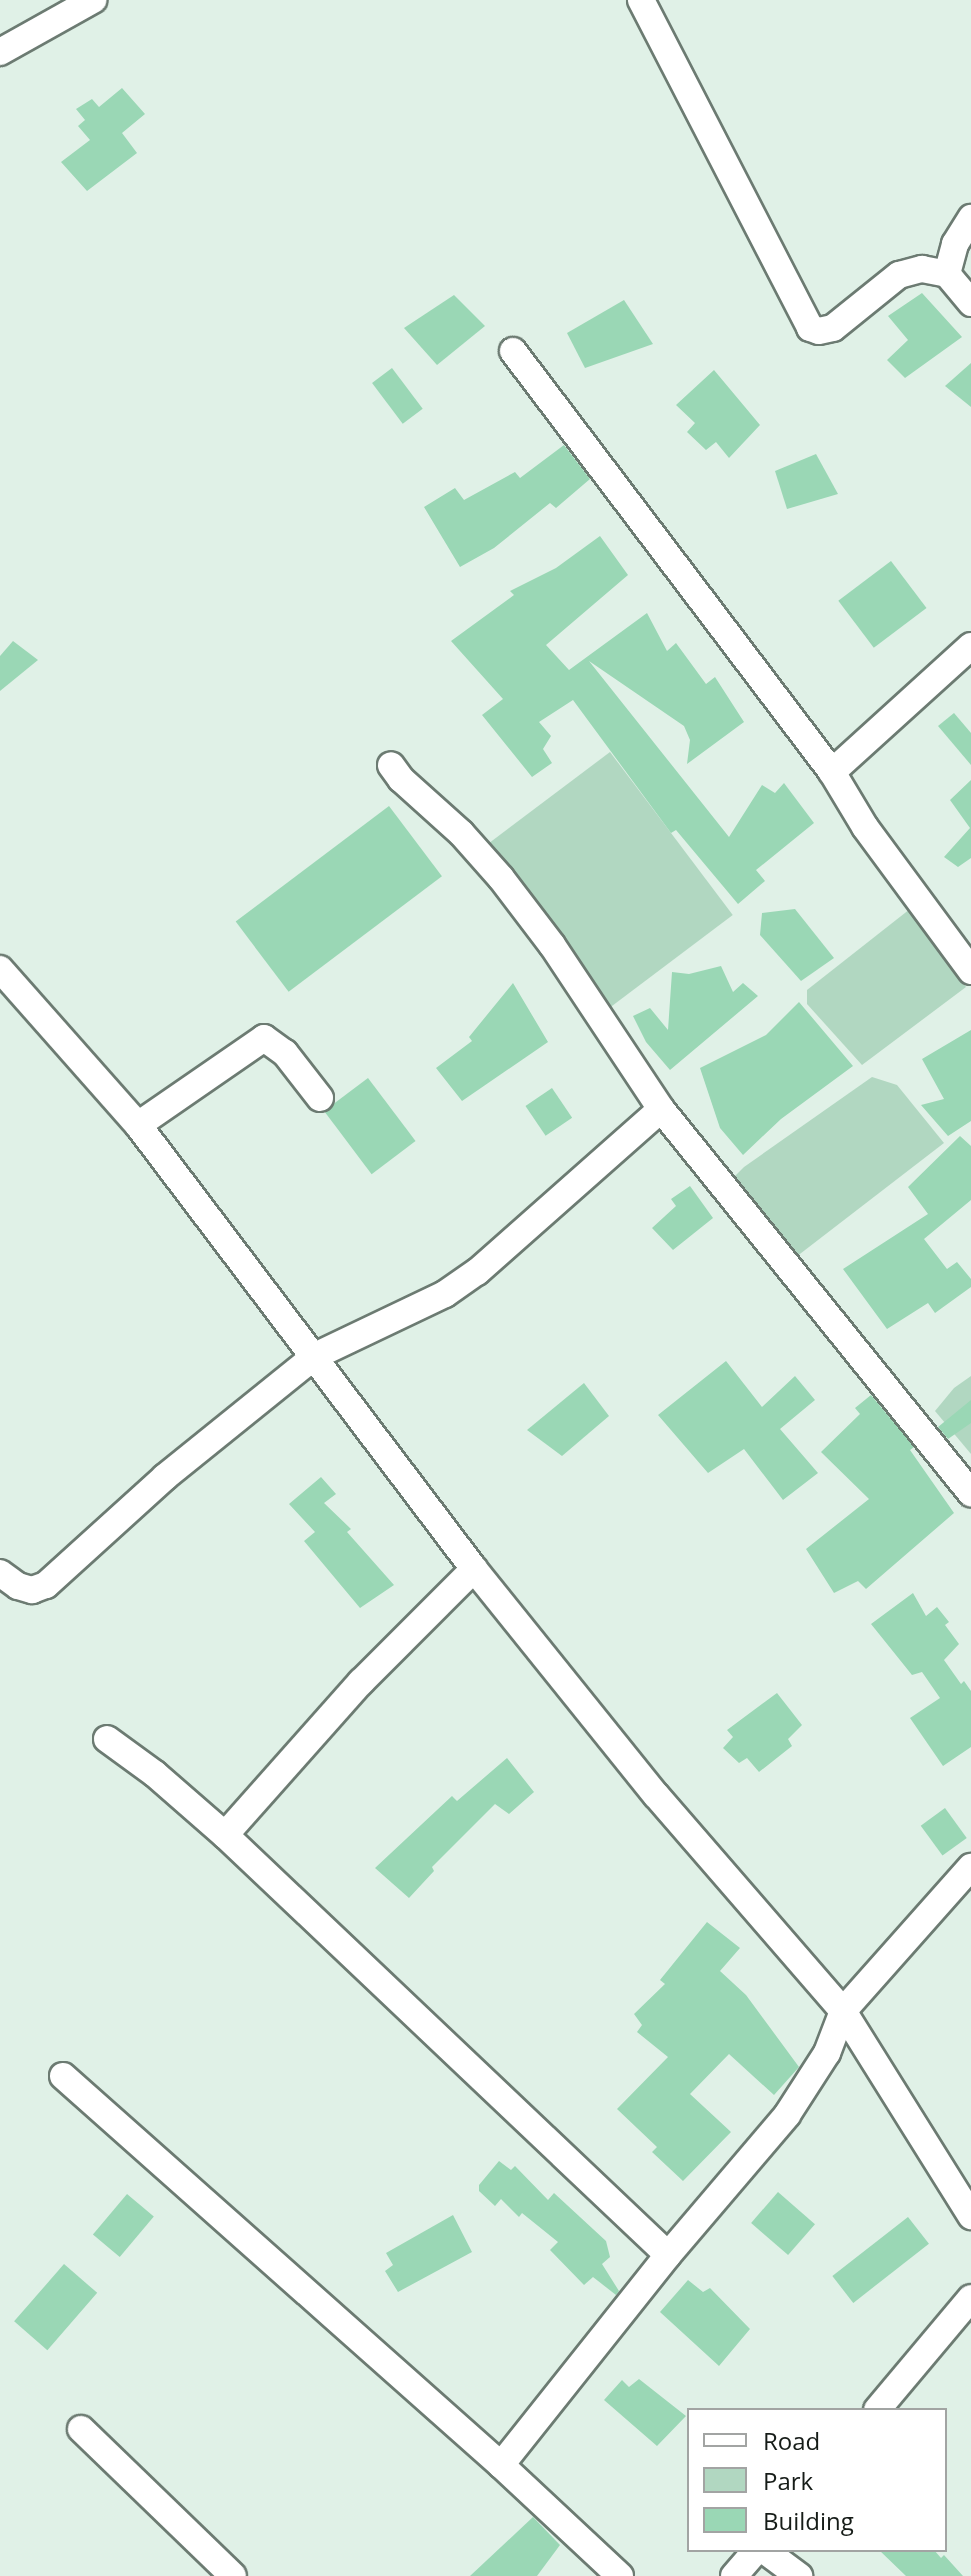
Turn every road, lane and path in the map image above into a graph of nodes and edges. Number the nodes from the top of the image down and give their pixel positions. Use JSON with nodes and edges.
{"nodes":[{"id":1,"x":93,"y":0,"type":"edge"},
{"id":2,"x":641,"y":0,"type":"edge"},
{"id":3,"x":0,"y":52,"type":"edge"},
{"id":4,"x":971,"y":218,"type":"edge"},
{"id":5,"x":947,"y":274,"type":"junction"},
{"id":6,"x":971,"y":303,"type":"edge"},
{"id":7,"x":513,"y":351,"type":"dead end"},
{"id":8,"x":971,"y":646,"type":"edge"},
{"id":9,"x":391,"y":765,"type":"dead end"},
{"id":10,"x":832,"y":772,"type":"junction"},
{"id":11,"x":0,"y":969,"type":"edge"},
{"id":12,"x":971,"y":971,"type":"edge"},
{"id":13,"x":320,"y":1098,"type":"dead end"},
{"id":14,"x":661,"y":1109,"type":"junction"},
{"id":15,"x":138,"y":1125,"type":"junction"},
{"id":16,"x":315,"y":1356,"type":"junction"},
{"id":17,"x":971,"y":1493,"type":"edge"},
{"id":18,"x":474,"y":1569,"type":"junction"},
{"id":19,"x":0,"y":1573,"type":"edge"},
{"id":20,"x":107,"y":1739,"type":"dead end"},
{"id":21,"x":225,"y":1835,"type":"junction"},
{"id":22,"x":971,"y":1867,"type":"edge"},
{"id":23,"x":843,"y":2011,"type":"junction"},
{"id":24,"x":63,"y":2076,"type":"dead end"},
{"id":25,"x":971,"y":2216,"type":"edge"},
{"id":26,"x":668,"y":2255,"type":"junction"},
{"id":27,"x":971,"y":2298,"type":"edge"},
{"id":28,"x":879,"y":2408,"type":"edge"},
{"id":29,"x":81,"y":2429,"type":"dead end"},
{"id":30,"x":501,"y":2465,"type":"junction"},
{"id":31,"x":755,"y":2552,"type":"edge"},
{"id":32,"x":767,"y":2552,"type":"edge"},
{"id":33,"x":233,"y":2576,"type":"edge"},
{"id":34,"x":620,"y":2576,"type":"edge"},
{"id":35,"x":734,"y":2576,"type":"edge"},
{"id":36,"x":799,"y":2576,"type":"edge"}],
"edges":[{"from":1,"to":3,"type":"street"},
{"from":2,"to":5,"type":"street"},
{"from":4,"to":5,"type":"street"},
{"from":5,"to":6,"type":"street"},
{"from":7,"to":10,"type":"street"},
{"from":8,"to":10,"type":"street"},
{"from":9,"to":14,"type":"street"},
{"from":10,"to":12,"type":"street"},
{"from":11,"to":15,"type":"street"},
{"from":13,"to":15,"type":"street"},
{"from":14,"to":16,"type":"street"},
{"from":14,"to":17,"type":"street"},
{"from":15,"to":16,"type":"street"},
{"from":16,"to":18,"type":"street"},
{"from":16,"to":19,"type":"street"},
{"from":18,"to":21,"type":"street"},
{"from":18,"to":23,"type":"street"},
{"from":20,"to":21,"type":"street"},
{"from":21,"to":26,"type":"street"},
{"from":22,"to":23,"type":"street"},
{"from":23,"to":25,"type":"street"},
{"from":23,"to":26,"type":"street"},
{"from":24,"to":30,"type":"street"},
{"from":26,"to":30,"type":"street"},
{"from":27,"to":28,"type":"street"},
{"from":29,"to":33,"type":"street"},
{"from":30,"to":34,"type":"street"},
{"from":31,"to":35,"type":"street"},
{"from":32,"to":36,"type":"street"}]}
